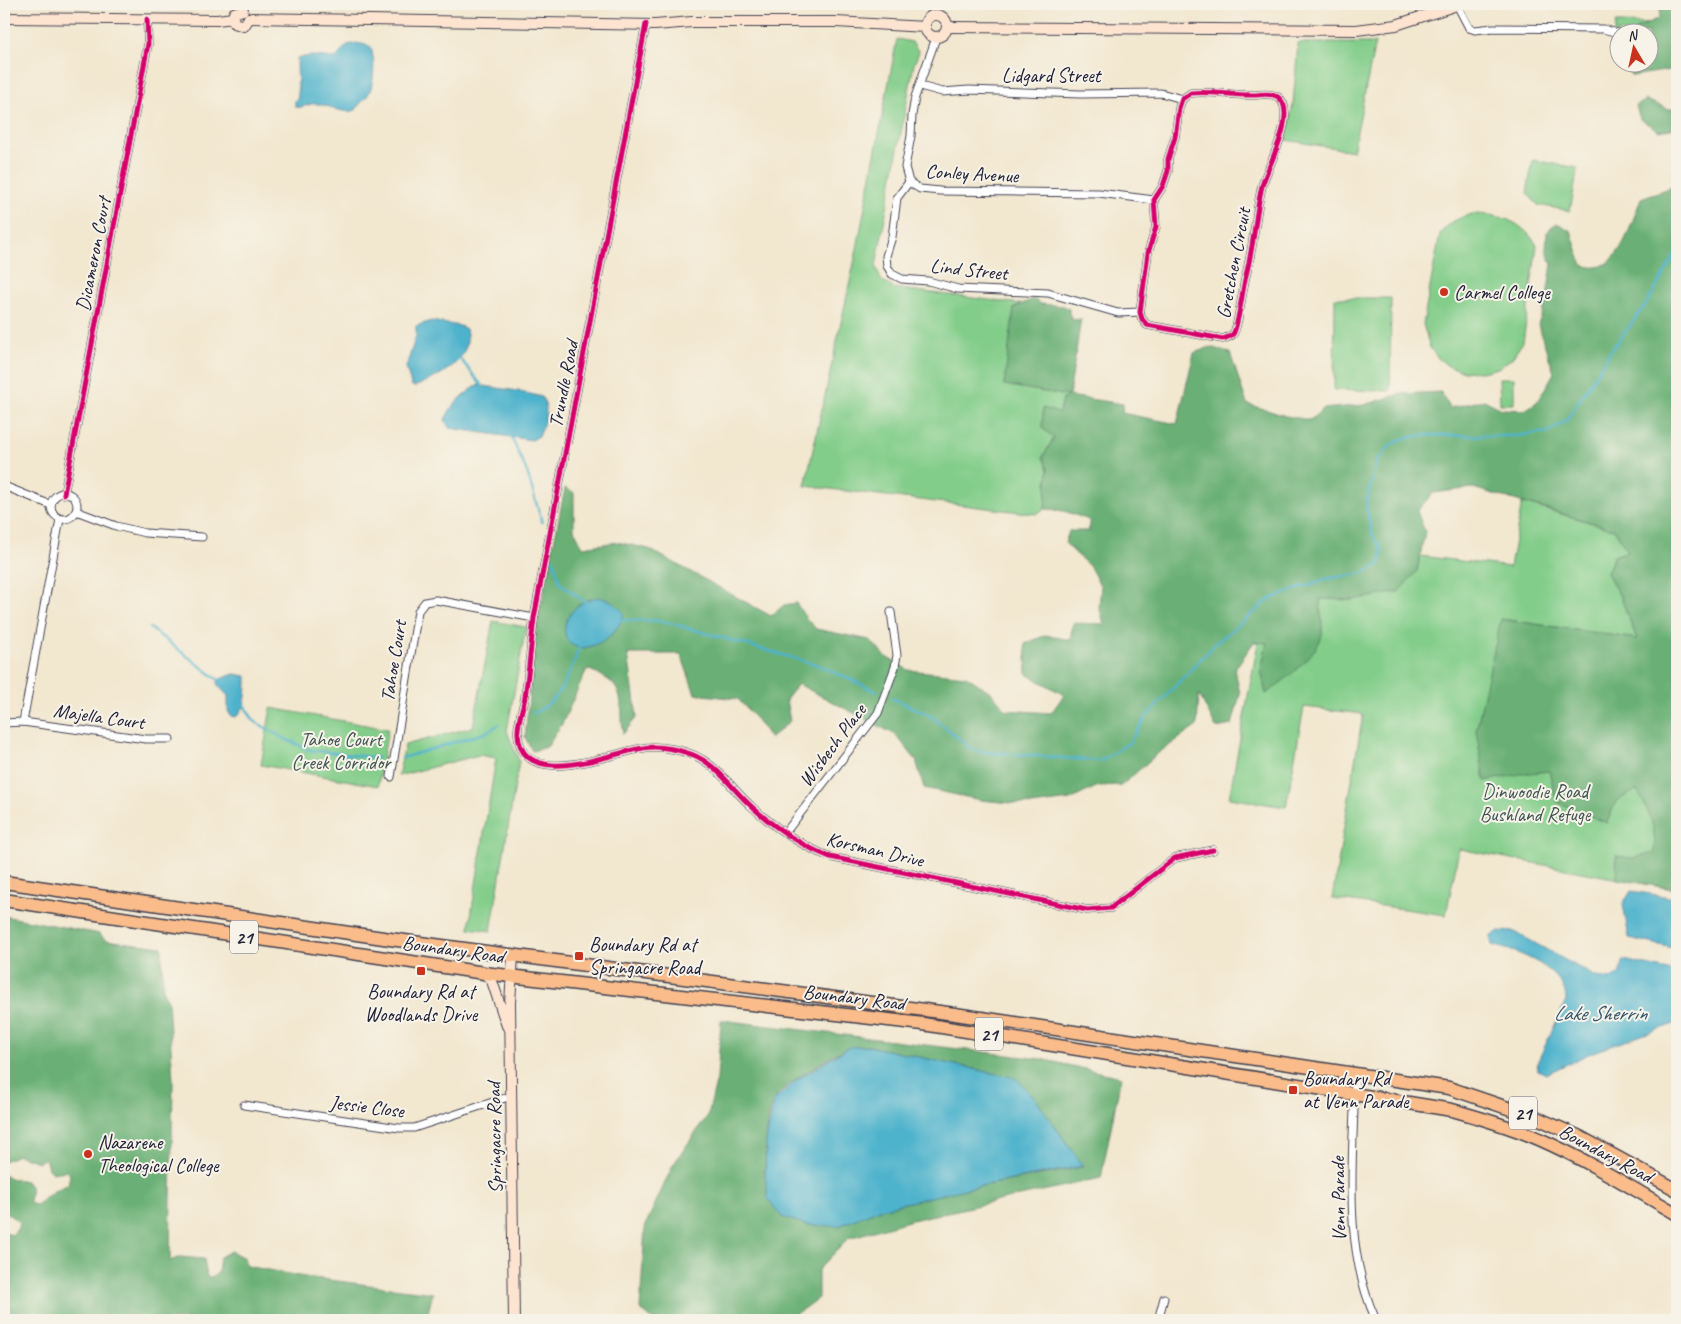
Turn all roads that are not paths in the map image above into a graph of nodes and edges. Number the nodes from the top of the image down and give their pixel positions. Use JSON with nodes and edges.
{"nodes":[{"id":1,"x":938,"y":4,"type":"edge"},
{"id":2,"x":1459,"y":5,"type":"edge"},
{"id":3,"x":245,"y":11,"type":"edge"},
{"id":4,"x":937,"y":15,"type":"junction"},
{"id":5,"x":4,"y":18,"type":"edge"},
{"id":6,"x":233,"y":18,"type":"junction"},
{"id":7,"x":147,"y":19,"type":"junction"},
{"id":8,"x":646,"y":24,"type":"junction"},
{"id":9,"x":925,"y":27,"type":"junction"},
{"id":10,"x":947,"y":27,"type":"junction"},
{"id":11,"x":1608,"y":31,"type":"edge"},
{"id":12,"x":936,"y":38,"type":"junction"},
{"id":13,"x":920,"y":86,"type":"junction"},
{"id":14,"x":1182,"y":99,"type":"junction"},
{"id":15,"x":909,"y":182,"type":"junction"},
{"id":16,"x":1154,"y":200,"type":"junction"},
{"id":17,"x":1140,"y":312,"type":"junction"},
{"id":18,"x":4,"y":486,"type":"edge"},
{"id":19,"x":64,"y":494,"type":"junction"},
{"id":20,"x":51,"y":505,"type":"junction"},
{"id":21,"x":76,"y":511,"type":"junction"},
{"id":22,"x":60,"y":519,"type":"junction"},
{"id":23,"x":202,"y":537,"type":"dead end"},
{"id":24,"x":891,"y":612,"type":"dead end"},
{"id":25,"x":534,"y":618,"type":"junction"},
{"id":26,"x":23,"y":722,"type":"junction"},
{"id":27,"x":4,"y":723,"type":"edge"},
{"id":28,"x":170,"y":740,"type":"dead end"},
{"id":29,"x":522,"y":749,"type":"joint"},
{"id":30,"x":391,"y":777,"type":"dead end"},
{"id":31,"x":785,"y":833,"type":"junction"},
{"id":32,"x":1213,"y":850,"type":"dead end"},
{"id":33,"x":4,"y":882,"type":"edge"},
{"id":34,"x":4,"y":900,"type":"edge"},
{"id":35,"x":513,"y":956,"type":"junction"},
{"id":36,"x":484,"y":973,"type":"junction"},
{"id":37,"x":512,"y":976,"type":"junction"},
{"id":38,"x":511,"y":1039,"type":"junction"},
{"id":39,"x":1356,"y":1074,"type":"junction"},
{"id":40,"x":1355,"y":1094,"type":"junction"},
{"id":41,"x":511,"y":1096,"type":"junction"},
{"id":42,"x":244,"y":1105,"type":"dead end"},
{"id":43,"x":1677,"y":1190,"type":"edge"},
{"id":44,"x":1677,"y":1214,"type":"edge"},
{"id":45,"x":1164,"y":1298,"type":"dead end"},
{"id":46,"x":514,"y":1320,"type":"edge"},
{"id":47,"x":1158,"y":1320,"type":"edge"},
{"id":48,"x":1376,"y":1320,"type":"edge"}],
"edges":[{"from":1,"to":4,"type":"street"},
{"from":2,"to":10,"type":"street"},
{"from":2,"to":11,"type":"street"},
{"from":3,"to":6,"type":"street"},
{"from":3,"to":6,"type":"street"},
{"from":3,"to":8,"type":"street"},
{"from":4,"to":9,"type":"street"},
{"from":4,"to":10,"type":"street"},
{"from":5,"to":7,"type":"street"},
{"from":6,"to":7,"type":"street"},
{"from":7,"to":19,"type":"street","name":"Dicameron Court"},
{"from":8,"to":9,"type":"street"},
{"from":8,"to":25,"type":"street","name":"Trundle Road"},
{"from":9,"to":12,"type":"street"},
{"from":10,"to":12,"type":"street"},
{"from":12,"to":13,"type":"street","name":"Conley Avenue"},
{"from":13,"to":14,"type":"street","name":"Lidgard Street"},
{"from":13,"to":15,"type":"street","name":"Conley Avenue"},
{"from":14,"to":16,"type":"street"},
{"from":14,"to":17,"type":"street","name":"Gretchen Circuit"},
{"from":15,"to":16,"type":"street","name":"Conley Avenue"},
{"from":15,"to":17,"type":"street","name":"Lind Street"},
{"from":16,"to":17,"type":"street"},
{"from":18,"to":20,"type":"street"},
{"from":19,"to":20,"type":"street"},
{"from":19,"to":21,"type":"street"},
{"from":20,"to":22,"type":"street"},
{"from":21,"to":22,"type":"street"},
{"from":21,"to":23,"type":"street"},
{"from":22,"to":26,"type":"street"},
{"from":24,"to":31,"type":"street","name":"Wisbech Place"},
{"from":25,"to":29,"type":"street","name":"Trundle Road"},
{"from":25,"to":30,"type":"street","name":"Tahoe Court"},
{"from":26,"to":27,"type":"street","name":"Majella Court"},
{"from":26,"to":28,"type":"street","name":"Majella Court"},
{"from":29,"to":31,"type":"street","name":"Korsman Drive"},
{"from":31,"to":32,"type":"street","name":"Korsman Drive"},
{"from":33,"to":35,"type":"highway","name":"Boundary Road","number":"21"},
{"from":34,"to":36,"type":"highway","name":"Boundary Road","number":"21"},
{"from":35,"to":37,"type":"street","name":"Springacre Road"},
{"from":35,"to":39,"type":"highway","name":"Boundary Road","number":"21"},
{"from":36,"to":37,"type":"highway","name":"Boundary Road","number":"21"},
{"from":36,"to":38,"type":"street"},
{"from":37,"to":38,"type":"street","name":"Springacre Road"},
{"from":37,"to":40,"type":"highway","name":"Boundary Road","number":"21"},
{"from":38,"to":41,"type":"street","name":"Springacre Road"},
{"from":39,"to":40,"type":"street","name":"Venn Parade"},
{"from":39,"to":43,"type":"highway","name":"Boundary Road","number":"21"},
{"from":40,"to":44,"type":"highway","name":"Boundary Road","number":"21"},
{"from":40,"to":48,"type":"street","name":"Venn Parade"},
{"from":41,"to":42,"type":"street","name":"Jessie Close"},
{"from":41,"to":46,"type":"street","name":"Springacre Road"},
{"from":45,"to":47,"type":"street"}]}
